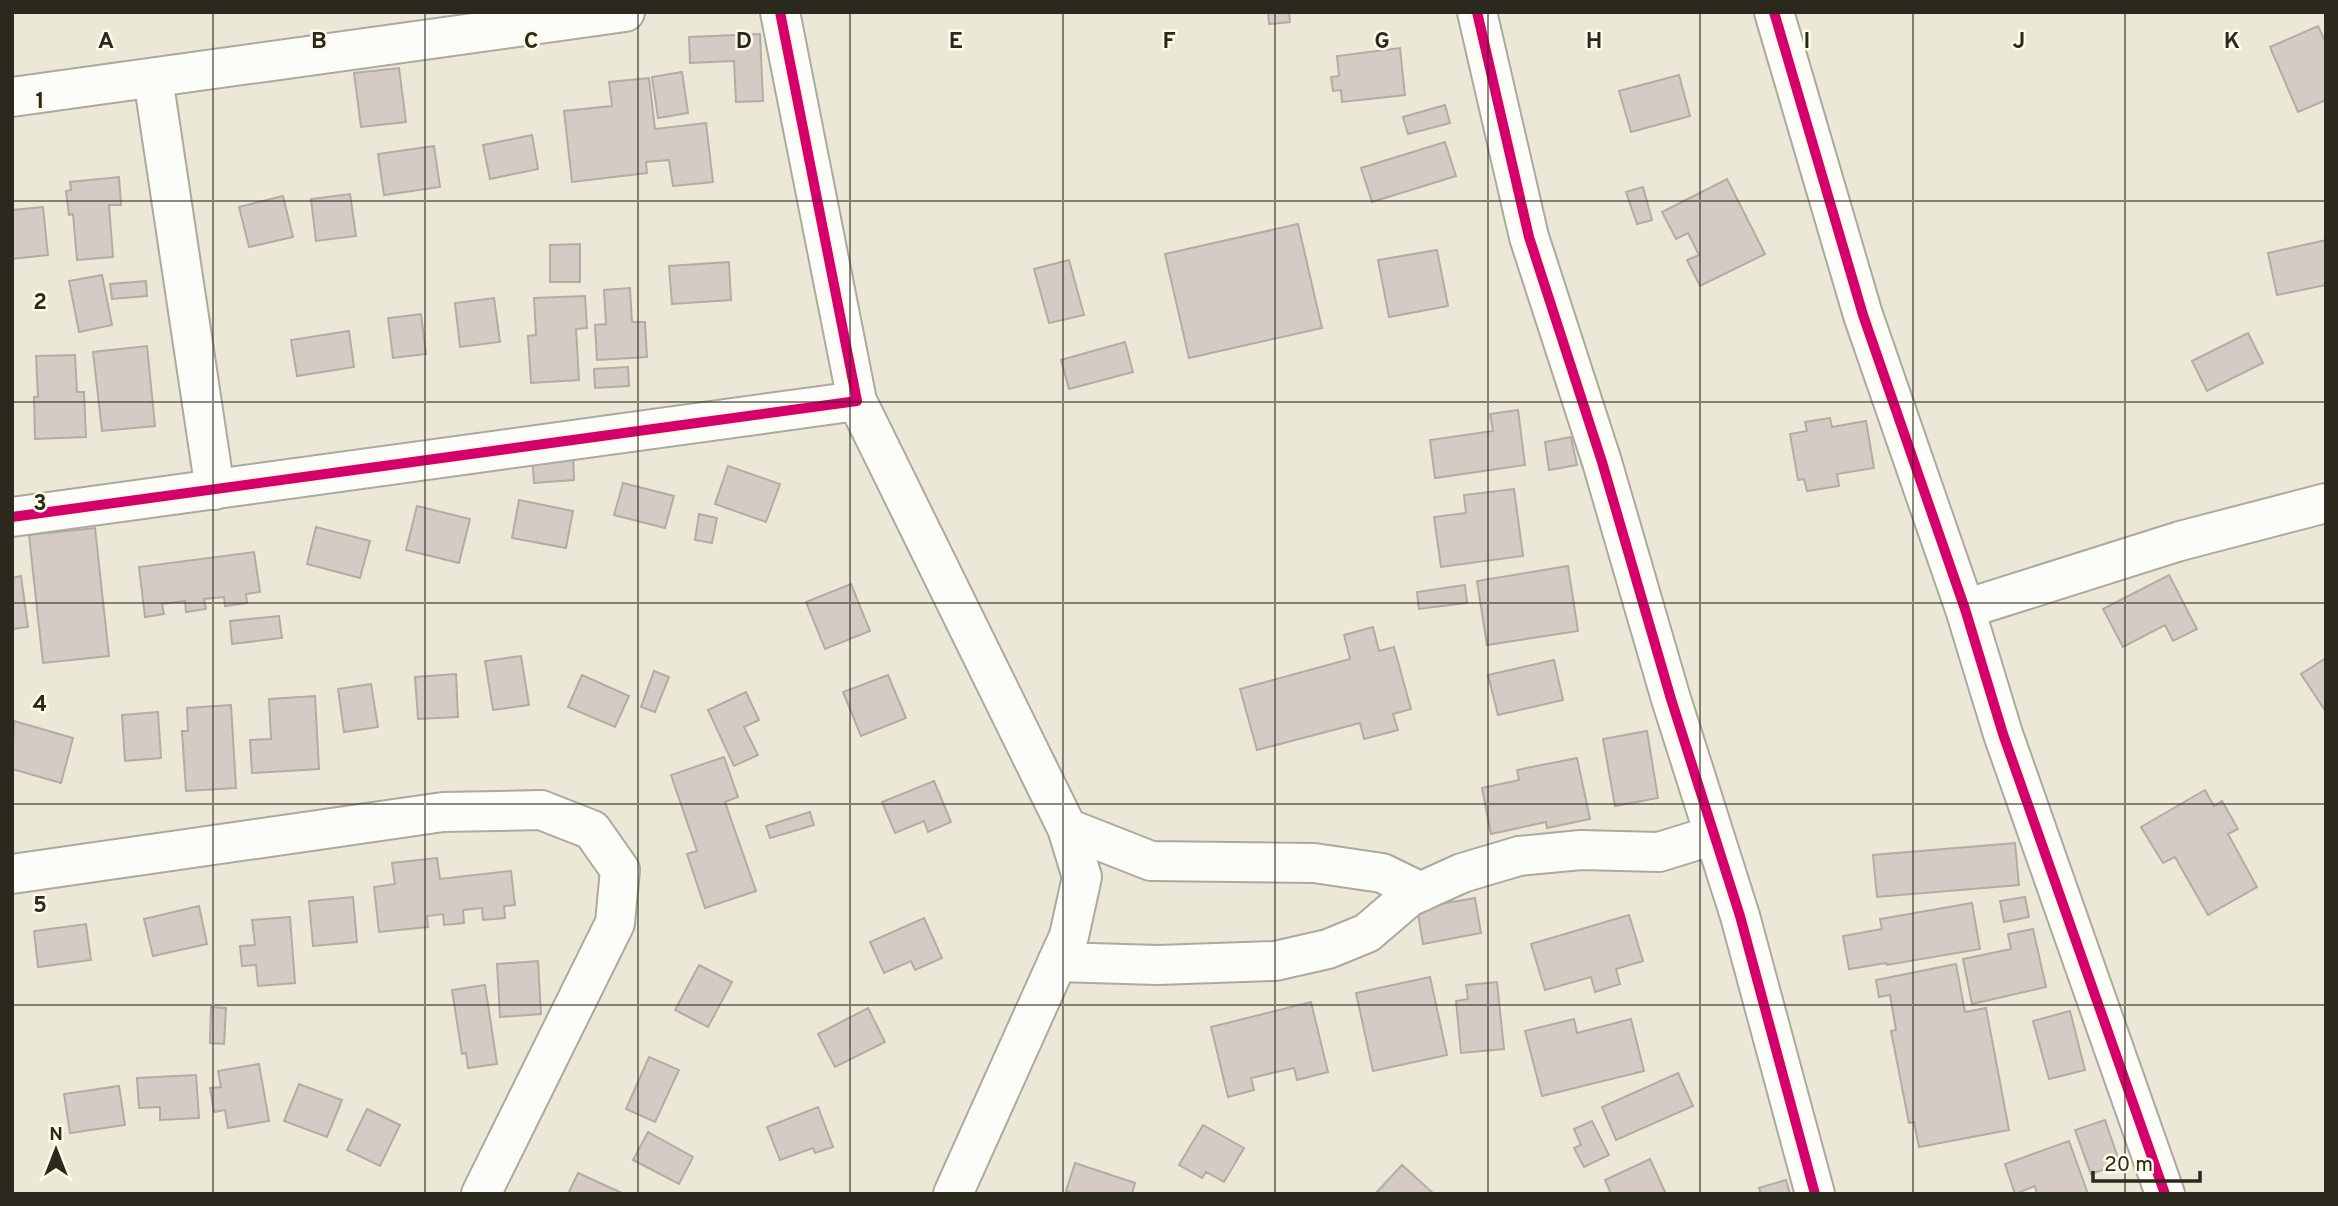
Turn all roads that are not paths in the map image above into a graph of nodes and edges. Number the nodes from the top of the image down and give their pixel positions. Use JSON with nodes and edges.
{"nodes":[{"id":1,"x":625,"y":12,"type":"edge"},
{"id":2,"x":780,"y":12,"type":"edge"},
{"id":3,"x":1477,"y":12,"type":"edge"},
{"id":4,"x":1774,"y":12,"type":"edge"},
{"id":5,"x":562,"y":17,"type":"edge"},
{"id":6,"x":153,"y":78,"type":"junction"},
{"id":7,"x":12,"y":97,"type":"edge"},
{"id":8,"x":857,"y":401,"type":"junction"},
{"id":9,"x":215,"y":490,"type":"junction"},
{"id":10,"x":2326,"y":503,"type":"edge"},
{"id":11,"x":12,"y":517,"type":"edge"},
{"id":12,"x":1965,"y":608,"type":"junction"},
{"id":13,"x":1067,"y":828,"type":"junction"},
{"id":14,"x":1714,"y":835,"type":"junction"},
{"id":15,"x":12,"y":874,"type":"edge"},
{"id":16,"x":1421,"y":892,"type":"junction"},
{"id":17,"x":1057,"y":962,"type":"junction"},
{"id":18,"x":481,"y":1194,"type":"edge"},
{"id":19,"x":953,"y":1194,"type":"edge"},
{"id":20,"x":1815,"y":1194,"type":"edge"},
{"id":21,"x":2165,"y":1194,"type":"edge"}],
"edges":[{"from":1,"to":5,"type":"street"},
{"from":2,"to":8,"type":"street"},
{"from":3,"to":14,"type":"street"},
{"from":4,"to":12,"type":"street"},
{"from":5,"to":6,"type":"street"},
{"from":6,"to":7,"type":"street"},
{"from":6,"to":9,"type":"street"},
{"from":8,"to":9,"type":"street"},
{"from":8,"to":13,"type":"street"},
{"from":9,"to":11,"type":"street"},
{"from":10,"to":12,"type":"street"},
{"from":12,"to":21,"type":"street"},
{"from":13,"to":16,"type":"street"},
{"from":13,"to":17,"type":"street"},
{"from":14,"to":16,"type":"street"},
{"from":14,"to":20,"type":"street"},
{"from":15,"to":18,"type":"street"},
{"from":16,"to":17,"type":"street"},
{"from":17,"to":19,"type":"street"}]}
